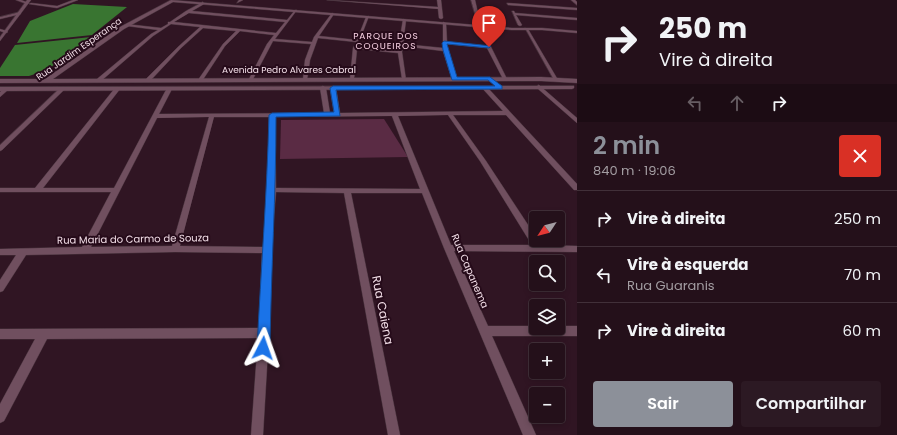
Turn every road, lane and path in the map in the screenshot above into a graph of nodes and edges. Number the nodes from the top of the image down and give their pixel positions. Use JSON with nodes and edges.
{"nodes":[{"id":1,"x":18,"y":0,"type":"edge"},
{"id":2,"x":42,"y":0,"type":"edge"},
{"id":3,"x":76,"y":0,"type":"edge"},
{"id":4,"x":174,"y":0,"type":"edge"},
{"id":5,"x":210,"y":0,"type":"edge"},
{"id":6,"x":329,"y":0,"type":"edge"},
{"id":7,"x":407,"y":0,"type":"edge"},
{"id":8,"x":439,"y":0,"type":"edge"},
{"id":9,"x":473,"y":0,"type":"edge"},
{"id":10,"x":506,"y":0,"type":"edge"},
{"id":11,"x":540,"y":0,"type":"edge"},
{"id":12,"x":573,"y":0,"type":"edge"},
{"id":13,"x":240,"y":1,"type":"edge"},
{"id":14,"x":339,"y":1,"type":"edge"},
{"id":15,"x":372,"y":2,"type":"edge"},
{"id":16,"x":28,"y":3,"type":"edge"},
{"id":17,"x":203,"y":3,"type":"junction"},
{"id":18,"x":508,"y":4,"type":"junction"},
{"id":19,"x":577,"y":4,"type":"edge"},
{"id":20,"x":249,"y":5,"type":"junction"},
{"id":21,"x":336,"y":5,"type":"dead end"},
{"id":22,"x":406,"y":6,"type":"junction"},
{"id":23,"x":545,"y":7,"type":"junction"},
{"id":24,"x":440,"y":8,"type":"junction"},
{"id":25,"x":577,"y":9,"type":"edge"},
{"id":26,"x":296,"y":11,"type":"junction"},
{"id":27,"x":317,"y":11,"type":"junction"},
{"id":28,"x":187,"y":12,"type":"junction"},
{"id":29,"x":7,"y":13,"type":"dead end"},
{"id":30,"x":20,"y":13,"type":"junction"},
{"id":31,"x":332,"y":14,"type":"junction"},
{"id":32,"x":514,"y":14,"type":"junction"},
{"id":33,"x":14,"y":15,"type":"junction"},
{"id":34,"x":368,"y":17,"type":"junction"},
{"id":35,"x":0,"y":18,"type":"edge"},
{"id":36,"x":441,"y":18,"type":"junction"},
{"id":37,"x":424,"y":19,"type":"junction"},
{"id":38,"x":577,"y":19,"type":"edge"},
{"id":39,"x":404,"y":20,"type":"junction"},
{"id":40,"x":287,"y":21,"type":"junction"},
{"id":41,"x":479,"y":21,"type":"junction"},
{"id":42,"x":169,"y":23,"type":"junction"},
{"id":43,"x":444,"y":23,"type":"junction"},
{"id":44,"x":127,"y":25,"type":"junction"},
{"id":45,"x":520,"y":25,"type":"junction"},
{"id":46,"x":203,"y":26,"type":"junction"},
{"id":47,"x":483,"y":26,"type":"junction"},
{"id":48,"x":160,"y":28,"type":"junction"},
{"id":49,"x":526,"y":29,"type":"junction"},
{"id":50,"x":0,"y":30,"type":"edge"},
{"id":51,"x":239,"y":30,"type":"junction"},
{"id":52,"x":577,"y":31,"type":"edge"},
{"id":53,"x":6,"y":32,"type":"junction"},
{"id":54,"x":277,"y":34,"type":"junction"},
{"id":55,"x":316,"y":37,"type":"junction"},
{"id":56,"x":0,"y":40,"type":"edge"},
{"id":57,"x":272,"y":40,"type":"junction"},
{"id":58,"x":358,"y":41,"type":"junction"},
{"id":59,"x":313,"y":43,"type":"junction"},
{"id":60,"x":444,"y":43,"type":"junction"},
{"id":61,"x":401,"y":45,"type":"junction"},
{"id":62,"x":489,"y":47,"type":"junction"},
{"id":63,"x":355,"y":48,"type":"junction"},
{"id":64,"x":445,"y":50,"type":"junction"},
{"id":65,"x":400,"y":52,"type":"junction"},
{"id":66,"x":454,"y":78,"type":"junction"},
{"id":67,"x":251,"y":79,"type":"junction"},
{"id":68,"x":308,"y":79,"type":"junction"},
{"id":69,"x":352,"y":79,"type":"junction"},
{"id":70,"x":404,"y":79,"type":"junction"},
{"id":71,"x":490,"y":79,"type":"junction"},
{"id":72,"x":505,"y":79,"type":"junction"},
{"id":73,"x":99,"y":80,"type":"junction"},
{"id":74,"x":148,"y":80,"type":"junction"},
{"id":75,"x":200,"y":80,"type":"junction"},
{"id":76,"x":556,"y":80,"type":"junction"},
{"id":77,"x":0,"y":81,"type":"edge"},
{"id":78,"x":47,"y":81,"type":"junction"},
{"id":79,"x":577,"y":82,"type":"edge"},
{"id":80,"x":539,"y":87,"type":"junction"},
{"id":81,"x":577,"y":87,"type":"edge"},
{"id":82,"x":313,"y":88,"type":"junction"},
{"id":83,"x":323,"y":88,"type":"junction"},
{"id":84,"x":333,"y":88,"type":"junction"},
{"id":85,"x":485,"y":88,"type":"junction"},
{"id":86,"x":500,"y":88,"type":"junction"},
{"id":87,"x":3,"y":89,"type":"edge"},
{"id":88,"x":37,"y":89,"type":"junction"},
{"id":89,"x":62,"y":89,"type":"junction"},
{"id":90,"x":117,"y":89,"type":"junction"},
{"id":91,"x":169,"y":89,"type":"junction"},
{"id":92,"x":0,"y":95,"type":"edge"},
{"id":93,"x":449,"y":113,"type":"junction"},
{"id":94,"x":508,"y":113,"type":"junction"},
{"id":95,"x":327,"y":114,"type":"junction"},
{"id":96,"x":337,"y":114,"type":"junction"},
{"id":97,"x":394,"y":114,"type":"junction"},
{"id":98,"x":212,"y":115,"type":"junction"},
{"id":99,"x":272,"y":115,"type":"junction"},
{"id":100,"x":155,"y":116,"type":"junction"},
{"id":101,"x":577,"y":121,"type":"edge"},
{"id":102,"x":0,"y":149,"type":"edge"},
{"id":103,"x":577,"y":188,"type":"edge"},
{"id":104,"x":0,"y":190,"type":"edge"},
{"id":105,"x":37,"y":190,"type":"junction"},
{"id":106,"x":117,"y":190,"type":"junction"},
{"id":107,"x":272,"y":190,"type":"junction"},
{"id":108,"x":346,"y":190,"type":"junction"},
{"id":109,"x":426,"y":191,"type":"junction"},
{"id":110,"x":175,"y":248,"type":"junction"},
{"id":111,"x":448,"y":248,"type":"junction"},
{"id":112,"x":539,"y":249,"type":"junction"},
{"id":113,"x":577,"y":249,"type":"edge"},
{"id":114,"x":85,"y":250,"type":"junction"},
{"id":115,"x":267,"y":250,"type":"junction"},
{"id":116,"x":0,"y":252,"type":"edge"},
{"id":117,"x":23,"y":252,"type":"junction"},
{"id":118,"x":0,"y":288,"type":"edge"},
{"id":119,"x":485,"y":331,"type":"junction"},
{"id":120,"x":577,"y":331,"type":"edge"},
{"id":121,"x":44,"y":333,"type":"junction"},
{"id":122,"x":264,"y":333,"type":"junction"},
{"id":123,"x":0,"y":334,"type":"edge"},
{"id":124,"x":0,"y":417,"type":"edge"},
{"id":125,"x":257,"y":435,"type":"edge"},
{"id":126,"x":394,"y":435,"type":"edge"},
{"id":127,"x":530,"y":435,"type":"edge"}],
"edges":[{"from":1,"to":16,"type":"street"},
{"from":2,"to":16,"type":"street"},
{"from":3,"to":16,"type":"street"},
{"from":4,"to":17,"type":"street"},
{"from":4,"to":44,"type":"street","name":"Rua Jardim Esperança"},
{"from":5,"to":13,"type":"street"},
{"from":6,"to":14,"type":"street"},
{"from":7,"to":22,"type":"street"},
{"from":8,"to":24,"type":"street"},
{"from":9,"to":41,"type":"street"},
{"from":10,"to":18,"type":"street"},
{"from":11,"to":23,"type":"street"},
{"from":12,"to":19,"type":"street"},
{"from":13,"to":20,"type":"street"},
{"from":14,"to":15,"type":"street"},
{"from":14,"to":21,"type":"street"},
{"from":15,"to":22,"type":"street"},
{"from":16,"to":30,"type":"street"},
{"from":17,"to":20,"type":"street"},
{"from":17,"to":28,"type":"street"},
{"from":18,"to":23,"type":"street"},
{"from":18,"to":32,"type":"street"},
{"from":20,"to":26,"type":"street"},
{"from":20,"to":27,"type":"street"},
{"from":22,"to":24,"type":"street"},
{"from":23,"to":25,"type":"street"},
{"from":24,"to":36,"type":"street"},
{"from":26,"to":27,"type":"street"},
{"from":26,"to":40,"type":"street"},
{"from":27,"to":31,"type":"street"},
{"from":27,"to":37,"type":"street"},
{"from":28,"to":40,"type":"street"},
{"from":28,"to":42,"type":"street"},
{"from":29,"to":33,"type":"street"},
{"from":30,"to":33,"type":"street"},
{"from":30,"to":53,"type":"street"},
{"from":31,"to":34,"type":"street"},
{"from":31,"to":55,"type":"street"},
{"from":32,"to":38,"type":"street"},
{"from":32,"to":45,"type":"street"},
{"from":33,"to":35,"type":"street"},
{"from":34,"to":39,"type":"street"},
{"from":34,"to":58,"type":"street"},
{"from":36,"to":37,"type":"street"},
{"from":36,"to":41,"type":"street"},
{"from":37,"to":39,"type":"street"},
{"from":37,"to":43,"type":"street"},
{"from":39,"to":61,"type":"street"},
{"from":40,"to":54,"type":"street"},
{"from":41,"to":45,"type":"street"},
{"from":42,"to":46,"type":"street"},
{"from":42,"to":48,"type":"street"},
{"from":43,"to":47,"type":"street"},
{"from":43,"to":60,"type":"street"},
{"from":44,"to":48,"type":"street"},
{"from":44,"to":78,"type":"street","name":"Rua Jardim Esperança"},
{"from":45,"to":52,"type":"street"},
{"from":46,"to":51,"type":"street"},
{"from":46,"to":74,"type":"street"},
{"from":47,"to":49,"type":"street"},
{"from":47,"to":62,"type":"street"},
{"from":48,"to":73,"type":"street"},
{"from":49,"to":52,"type":"street"},
{"from":49,"to":76,"type":"street"},
{"from":50,"to":53,"type":"street"},
{"from":51,"to":54,"type":"street"},
{"from":51,"to":75,"type":"street"},
{"from":53,"to":56,"type":"street"},
{"from":54,"to":57,"type":"street"},
{"from":55,"to":58,"type":"street"},
{"from":55,"to":59,"type":"street"},
{"from":57,"to":59,"type":"street"},
{"from":57,"to":67,"type":"street"},
{"from":58,"to":63,"type":"street"},
{"from":59,"to":68,"type":"street"},
{"from":60,"to":62,"type":"street"},
{"from":60,"to":64,"type":"street"},
{"from":61,"to":64,"type":"street"},
{"from":61,"to":65,"type":"street"},
{"from":62,"to":72,"type":"street"},
{"from":63,"to":65,"type":"street"},
{"from":63,"to":69,"type":"street"},
{"from":64,"to":66,"type":"street"},
{"from":65,"to":70,"type":"street"},
{"from":66,"to":70,"type":"street","name":"Avenida Pedro Alvares Cabral"},
{"from":66,"to":71,"type":"street","name":"Avenida Pedro Alvares Cabral"},
{"from":67,"to":68,"type":"street","name":"Avenida Pedro Alvares Cabral"},
{"from":67,"to":75,"type":"street","name":"Avenida Pedro Alvares Cabral"},
{"from":68,"to":69,"type":"street","name":"Avenida Pedro Alvares Cabral"},
{"from":68,"to":82,"type":"street"},
{"from":69,"to":70,"type":"street","name":"Avenida Pedro Alvares Cabral"},
{"from":71,"to":72,"type":"street","name":"Avenida Pedro Alvares Cabral"},
{"from":71,"to":86,"type":"street"},
{"from":72,"to":76,"type":"street","name":"Avenida Pedro Alvares Cabral"},
{"from":73,"to":74,"type":"street","name":"Avenida Pedro Alvares Cabral"},
{"from":73,"to":78,"type":"street","name":"Avenida Pedro Alvares Cabral"},
{"from":74,"to":75,"type":"street","name":"Avenida Pedro Alvares Cabral"},
{"from":76,"to":79,"type":"street","name":"Avenida Pedro Alvares Cabral"},
{"from":77,"to":78,"type":"street","name":"Avenida Pedro Alvares Cabral"},
{"from":78,"to":88,"type":"street","name":"Rua Jardim Esperança"},
{"from":80,"to":81,"type":"street","name":"Avenida Pedro Alvares Cabral"},
{"from":80,"to":86,"type":"street","name":"Avenida Pedro Alvares Cabral"},
{"from":80,"to":101,"type":"street"},
{"from":82,"to":83,"type":"street","name":"Avenida Pedro Alvares Cabral"},
{"from":82,"to":91,"type":"street","name":"Avenida Pedro Alvares Cabral"},
{"from":83,"to":84,"type":"street","name":"Avenida Pedro Alvares Cabral"},
{"from":83,"to":95,"type":"street"},
{"from":84,"to":85,"type":"street","name":"Avenida Pedro Alvares Cabral"},
{"from":84,"to":96,"type":"street"},
{"from":85,"to":86,"type":"street","name":"Avenida Pedro Alvares Cabral"},
{"from":85,"to":94,"type":"street"},
{"from":87,"to":88,"type":"street","name":"Avenida Pedro Alvares Cabral"},
{"from":87,"to":92,"type":"street"},
{"from":88,"to":89,"type":"street","name":"Avenida Pedro Alvares Cabral"},
{"from":89,"to":90,"type":"street","name":"Avenida Pedro Alvares Cabral"},
{"from":89,"to":102,"type":"street"},
{"from":90,"to":91,"type":"street","name":"Avenida Pedro Alvares Cabral"},
{"from":90,"to":105,"type":"street"},
{"from":91,"to":100,"type":"street"},
{"from":93,"to":94,"type":"street"},
{"from":93,"to":97,"type":"street"},
{"from":93,"to":112,"type":"street"},
{"from":94,"to":103,"type":"street"},
{"from":95,"to":96,"type":"street"},
{"from":95,"to":99,"type":"street"},
{"from":96,"to":97,"type":"street"},
{"from":97,"to":109,"type":"street","name":"Rua Capanema"},
{"from":98,"to":99,"type":"street"},
{"from":98,"to":100,"type":"street"},
{"from":98,"to":110,"type":"street"},
{"from":99,"to":107,"type":"street"},
{"from":100,"to":106,"type":"street"},
{"from":104,"to":105,"type":"street"},
{"from":105,"to":106,"type":"street"},
{"from":106,"to":114,"type":"street"},
{"from":107,"to":108,"type":"street"},
{"from":107,"to":115,"type":"street"},
{"from":108,"to":109,"type":"street"},
{"from":108,"to":126,"type":"street","name":"Rua Caiena"},
{"from":109,"to":111,"type":"street","name":"Rua Capanema"},
{"from":110,"to":114,"type":"street","name":"Rua Maria do Carmo de Souza"},
{"from":110,"to":115,"type":"street","name":"Rua Maria do Carmo de Souza"},
{"from":111,"to":112,"type":"street"},
{"from":111,"to":119,"type":"street","name":"Rua Capanema"},
{"from":112,"to":113,"type":"street"},
{"from":114,"to":117,"type":"street","name":"Rua Maria do Carmo de Souza"},
{"from":115,"to":122,"type":"street"},
{"from":116,"to":117,"type":"street","name":"Rua Maria do Carmo de Souza"},
{"from":117,"to":118,"type":"street"},
{"from":119,"to":120,"type":"street"},
{"from":119,"to":127,"type":"street","name":"Rua Capanema"},
{"from":121,"to":122,"type":"street"},
{"from":121,"to":123,"type":"street"},
{"from":121,"to":124,"type":"street"},
{"from":122,"to":125,"type":"street"}]}
